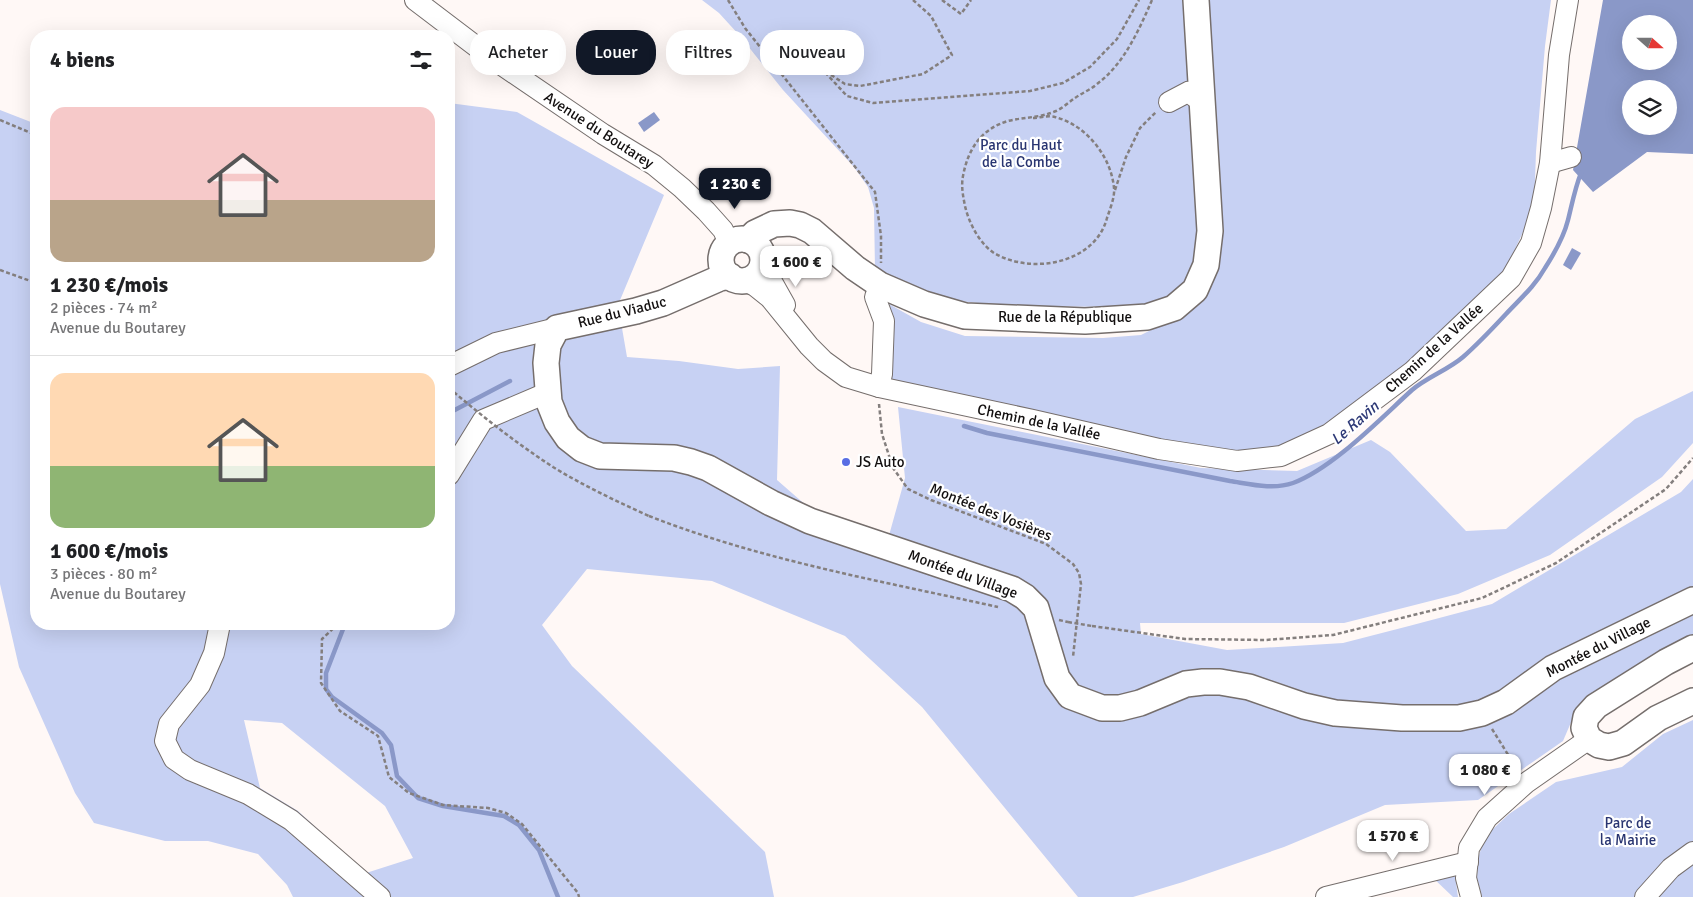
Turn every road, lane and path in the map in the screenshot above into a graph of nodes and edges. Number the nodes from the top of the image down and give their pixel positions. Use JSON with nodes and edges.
{"nodes":[{"id":1,"x":415,"y":0,"type":"edge"},
{"id":2,"x":728,"y":0,"type":"edge"},
{"id":3,"x":913,"y":0,"type":"edge"},
{"id":4,"x":942,"y":0,"type":"edge"},
{"id":5,"x":971,"y":0,"type":"edge"},
{"id":6,"x":1139,"y":0,"type":"edge"},
{"id":7,"x":1152,"y":0,"type":"edge"},
{"id":8,"x":1196,"y":0,"type":"edge"},
{"id":9,"x":1568,"y":0,"type":"edge"},
{"id":10,"x":454,"y":30,"type":"edge"},
{"id":11,"x":455,"y":30,"type":"edge"},
{"id":12,"x":1169,"y":102,"type":"joint"},
{"id":13,"x":1202,"y":102,"type":"junction"},
{"id":14,"x":1033,"y":118,"type":"junction"},
{"id":15,"x":0,"y":120,"type":"edge"},
{"id":16,"x":30,"y":132,"type":"edge"},
{"id":17,"x":1571,"y":156,"type":"dead end"},
{"id":18,"x":1550,"y":163,"type":"junction"},
{"id":19,"x":1115,"y":190,"type":"junction"},
{"id":20,"x":742,"y":257,"type":"junction"},
{"id":21,"x":0,"y":270,"type":"edge"},
{"id":22,"x":30,"y":281,"type":"edge"},
{"id":23,"x":880,"y":285,"type":"junction"},
{"id":24,"x":557,"y":328,"type":"junction"},
{"id":25,"x":455,"y":363,"type":"edge"},
{"id":26,"x":876,"y":386,"type":"junction"},
{"id":27,"x":549,"y":392,"type":"junction"},
{"id":28,"x":455,"y":393,"type":"edge"},
{"id":29,"x":906,"y":393,"type":"joint"},
{"id":30,"x":1693,"y":458,"type":"edge"},
{"id":31,"x":455,"y":465,"type":"edge"},
{"id":32,"x":1693,"y":600,"type":"edge"},
{"id":33,"x":1000,"y":607,"type":"dead end"},
{"id":34,"x":1068,"y":622,"type":"dead end"},
{"id":35,"x":219,"y":630,"type":"edge"},
{"id":36,"x":332,"y":630,"type":"edge"},
{"id":37,"x":1693,"y":648,"type":"edge"},
{"id":38,"x":1074,"y":663,"type":"dead end"},
{"id":39,"x":1693,"y":701,"type":"edge"},
{"id":40,"x":1482,"y":713,"type":"junction"},
{"id":41,"x":1589,"y":739,"type":"junction"},
{"id":42,"x":1526,"y":783,"type":"junction"},
{"id":43,"x":1693,"y":852,"type":"edge"},
{"id":44,"x":1468,"y":862,"type":"junction"},
{"id":45,"x":380,"y":897,"type":"edge"},
{"id":46,"x":579,"y":897,"type":"edge"},
{"id":47,"x":1326,"y":897,"type":"edge"},
{"id":48,"x":1471,"y":897,"type":"edge"},
{"id":49,"x":1645,"y":897,"type":"edge"}],
"edges":[{"from":1,"to":10,"type":"street","name":"Avenue du Boutarey"},
{"from":2,"to":23,"type":"path"},
{"from":3,"to":6,"type":"path"},
{"from":4,"to":5,"type":"path"},
{"from":7,"to":14,"type":"path"},
{"from":8,"to":13,"type":"main road","name":"Rue de la République"},
{"from":9,"to":18,"type":"street","name":"Chemin de la Vallée"},
{"from":11,"to":20,"type":"street","name":"Avenue du Boutarey"},
{"from":12,"to":13,"type":"street"},
{"from":12,"to":19,"type":"path"},
{"from":13,"to":23,"type":"main road","name":"Rue de la République"},
{"from":14,"to":19,"type":"path"},
{"from":14,"to":19,"type":"path"},
{"from":15,"to":16,"type":"path"},
{"from":17,"to":18,"type":"street"},
{"from":18,"to":29,"type":"street","name":"Chemin de la Vallée"},
{"from":20,"to":23,"type":"main road","name":"Rue de la République"},
{"from":20,"to":24,"type":"main road","name":"Rue du Viaduc"},
{"from":20,"to":26,"type":"street","name":"Avenue du Boutarey"},
{"from":21,"to":22,"type":"path"},
{"from":23,"to":26,"type":"street"},
{"from":24,"to":25,"type":"street"},
{"from":24,"to":27,"type":"main road","name":"Montée du Village"},
{"from":26,"to":29,"type":"street","name":"Avenue du Boutarey"},
{"from":26,"to":38,"type":"path","name":"Montée des Vosières"},
{"from":27,"to":31,"type":"street"},
{"from":27,"to":40,"type":"main road","name":"Montée du Village"},
{"from":28,"to":33,"type":"path","bridge":true},
{"from":30,"to":34,"type":"path","bridge":true},
{"from":32,"to":40,"type":"main road","name":"Montée du Village"},
{"from":35,"to":45,"type":"street"},
{"from":36,"to":46,"type":"path"},
{"from":37,"to":41,"type":"main road"},
{"from":39,"to":41,"type":"main road"},
{"from":40,"to":42,"type":"path"},
{"from":41,"to":42,"type":"street"},
{"from":42,"to":44,"type":"street"},
{"from":43,"to":49,"type":"street"},
{"from":44,"to":47,"type":"street"},
{"from":44,"to":48,"type":"street"}]}
